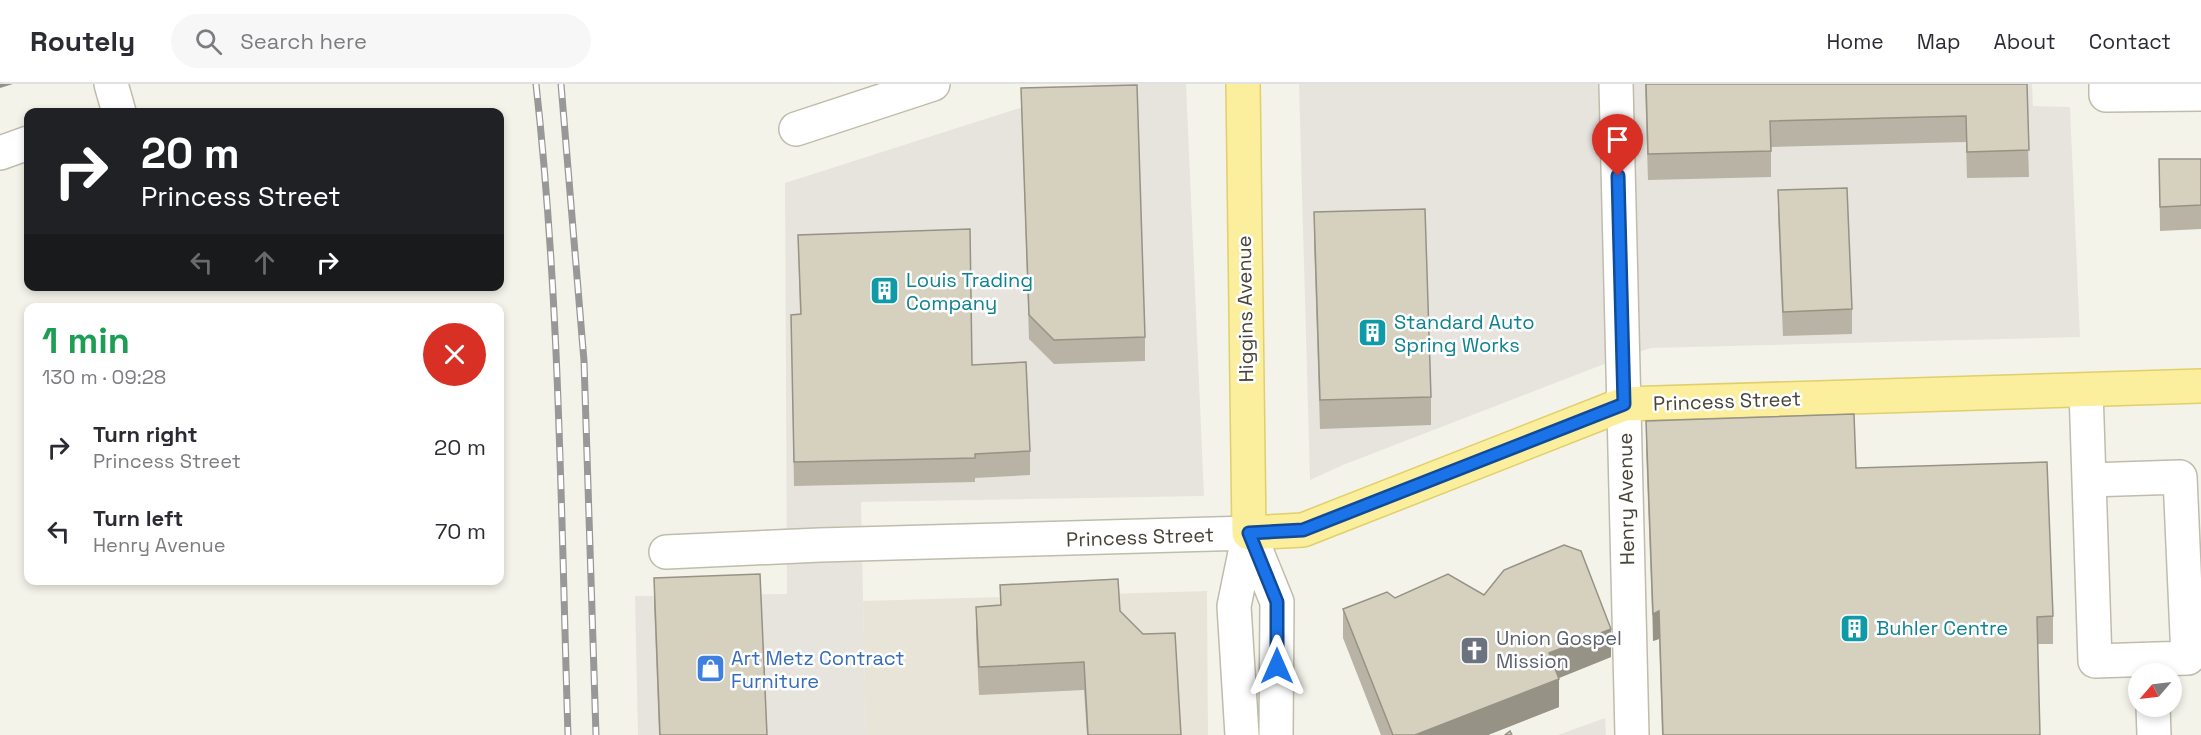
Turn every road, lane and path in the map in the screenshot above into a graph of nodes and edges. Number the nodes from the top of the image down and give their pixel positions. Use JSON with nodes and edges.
{"nodes":[{"id":1,"x":111,"y":84,"type":"edge"},
{"id":2,"x":933,"y":84,"type":"edge"},
{"id":3,"x":1243,"y":84,"type":"edge"},
{"id":4,"x":1616,"y":84,"type":"edge"},
{"id":5,"x":2106,"y":84,"type":"edge"},
{"id":6,"x":2201,"y":94,"type":"edge"},
{"id":7,"x":118,"y":108,"type":"edge"},
{"id":8,"x":796,"y":129,"type":"dead end"},
{"id":9,"x":24,"y":144,"type":"edge"},
{"id":10,"x":0,"y":153,"type":"edge"},
{"id":11,"x":2201,"y":386,"type":"edge"},
{"id":12,"x":2086,"y":390,"type":"junction"},
{"id":13,"x":1624,"y":404,"type":"junction"},
{"id":14,"x":2089,"y":480,"type":"junction"},
{"id":15,"x":1249,"y":533,"type":"junction"},
{"id":16,"x":666,"y":552,"type":"dead end"},
{"id":17,"x":2165,"y":663,"type":"edge"},
{"id":18,"x":2128,"y":664,"type":"edge"},
{"id":19,"x":2153,"y":717,"type":"edge"},
{"id":20,"x":1242,"y":735,"type":"edge"},
{"id":21,"x":1276,"y":735,"type":"edge"},
{"id":22,"x":1632,"y":735,"type":"edge"},
{"id":23,"x":2154,"y":735,"type":"edge"}],
"edges":[{"from":1,"to":7,"type":"street"},
{"from":2,"to":8,"type":"street"},
{"from":3,"to":15,"type":"main road","name":"Higgins Avenue"},
{"from":4,"to":13,"type":"street","name":"Henry Avenue"},
{"from":5,"to":6,"type":"street"},
{"from":9,"to":10,"type":"street"},
{"from":11,"to":12,"type":"main road","name":"Princess Street"},
{"from":12,"to":13,"type":"main road","name":"Princess Street"},
{"from":12,"to":14,"type":"street"},
{"from":13,"to":15,"type":"main road","name":"Princess Street"},
{"from":13,"to":22,"type":"street","name":"Henry Avenue"},
{"from":14,"to":17,"type":"street"},
{"from":14,"to":18,"type":"street"},
{"from":15,"to":16,"type":"street","name":"Princess Street"},
{"from":15,"to":20,"type":"street","name":"Higgins Avenue"},
{"from":15,"to":21,"type":"street","name":"Higgins Avenue"},
{"from":19,"to":23,"type":"street"}]}
